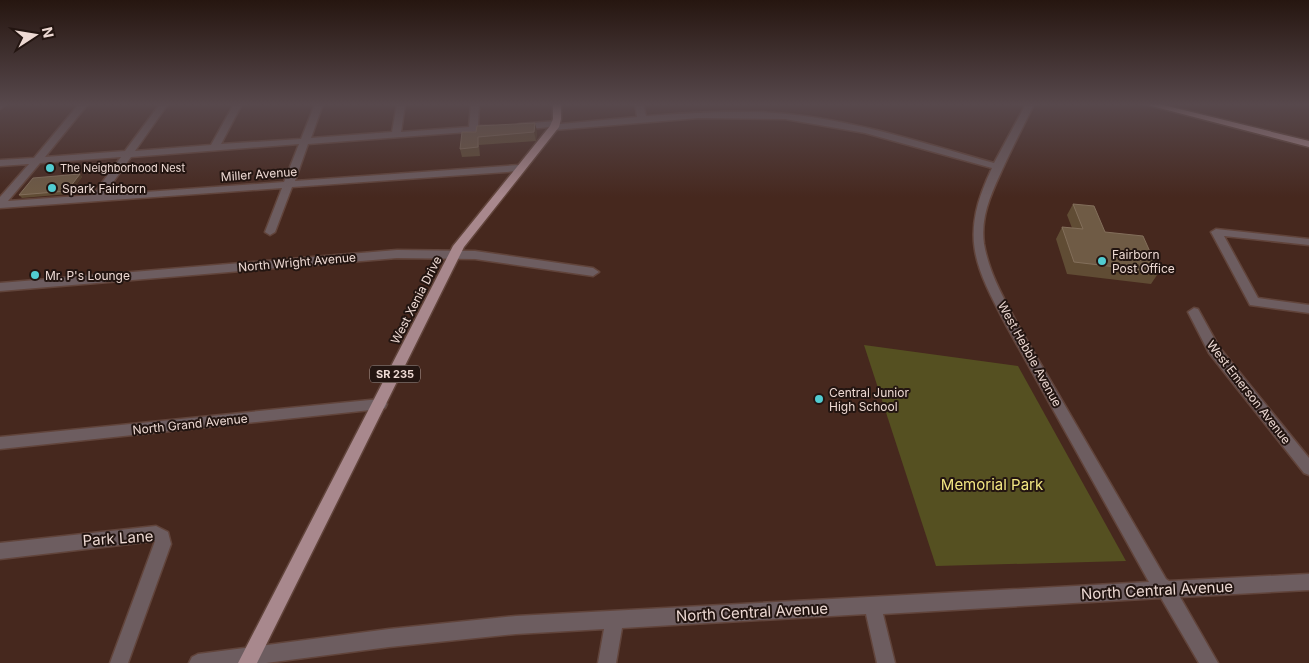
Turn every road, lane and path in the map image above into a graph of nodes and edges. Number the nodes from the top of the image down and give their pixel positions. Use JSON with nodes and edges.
{"nodes":[{"id":1,"x":58,"y":135,"type":"edge"},
{"id":2,"x":142,"y":135,"type":"edge"},
{"id":3,"x":221,"y":135,"type":"edge"},
{"id":4,"x":308,"y":135,"type":"edge"},
{"id":5,"x":396,"y":135,"type":"edge"},
{"id":6,"x":547,"y":135,"type":"edge"},
{"id":7,"x":885,"y":135,"type":"edge"},
{"id":8,"x":1015,"y":135,"type":"edge"},
{"id":9,"x":1273,"y":135,"type":"edge"},
{"id":10,"x":305,"y":142,"type":"junction"},
{"id":11,"x":1309,"y":144,"type":"edge"},
{"id":12,"x":214,"y":148,"type":"junction"},
{"id":13,"x":128,"y":154,"type":"junction"},
{"id":14,"x":36,"y":161,"type":"junction"},
{"id":15,"x":0,"y":163,"type":"edge"},
{"id":16,"x":999,"y":167,"type":"junction"},
{"id":17,"x":519,"y":168,"type":"junction"},
{"id":18,"x":288,"y":185,"type":"junction"},
{"id":19,"x":96,"y":198,"type":"junction"},
{"id":20,"x":0,"y":204,"type":"edge"},
{"id":21,"x":270,"y":232,"type":"dead end"},
{"id":22,"x":1309,"y":242,"type":"edge"},
{"id":23,"x":455,"y":255,"type":"junction"},
{"id":24,"x":593,"y":272,"type":"dead end"},
{"id":25,"x":0,"y":287,"type":"edge"},
{"id":26,"x":1309,"y":309,"type":"edge"},
{"id":27,"x":1194,"y":312,"type":"dead end"},
{"id":28,"x":380,"y":404,"type":"junction"},
{"id":29,"x":0,"y":443,"type":"edge"},
{"id":30,"x":1309,"y":469,"type":"edge"},
{"id":31,"x":0,"y":551,"type":"edge"},
{"id":32,"x":1309,"y":582,"type":"edge"},
{"id":33,"x":1166,"y":590,"type":"junction"},
{"id":34,"x":872,"y":605,"type":"junction"},
{"id":35,"x":615,"y":619,"type":"junction"},
{"id":36,"x":248,"y":660,"type":"edge"},
{"id":37,"x":119,"y":663,"type":"edge"},
{"id":38,"x":198,"y":663,"type":"edge"},
{"id":39,"x":607,"y":663,"type":"edge"},
{"id":40,"x":886,"y":663,"type":"edge"},
{"id":41,"x":1209,"y":663,"type":"edge"}],
"edges":[{"from":1,"to":14,"type":"street"},
{"from":2,"to":13,"type":"street"},
{"from":3,"to":12,"type":"street"},
{"from":4,"to":10,"type":"street"},
{"from":5,"to":10,"type":"street"},
{"from":6,"to":17,"type":"main road","name":"West Xenia Drive","number":"SR 235"},
{"from":7,"to":16,"type":"street"},
{"from":8,"to":16,"type":"street","name":"West Hebble Avenue"},
{"from":9,"to":11,"type":"main road"},
{"from":10,"to":12,"type":"street"},
{"from":10,"to":18,"type":"street"},
{"from":12,"to":13,"type":"street"},
{"from":13,"to":14,"type":"street"},
{"from":13,"to":19,"type":"street"},
{"from":14,"to":15,"type":"street"},
{"from":14,"to":20,"type":"street"},
{"from":16,"to":33,"type":"street","name":"West Hebble Avenue"},
{"from":17,"to":18,"type":"street","name":"Miller Avenue"},
{"from":17,"to":23,"type":"main road","name":"West Xenia Drive","number":"SR 235"},
{"from":18,"to":19,"type":"street","name":"Miller Avenue"},
{"from":18,"to":21,"type":"street"},
{"from":19,"to":20,"type":"street","name":"Miller Avenue"},
{"from":22,"to":26,"type":"street"},
{"from":23,"to":24,"type":"street","name":"North Wright Avenue"},
{"from":23,"to":25,"type":"street","name":"North Wright Avenue"},
{"from":23,"to":28,"type":"main road","name":"West Xenia Drive","number":"SR 235"},
{"from":27,"to":30,"type":"street","name":"West Emerson Avenue"},
{"from":28,"to":29,"type":"street","name":"North Grand Avenue"},
{"from":28,"to":36,"type":"main road","name":"West Xenia Drive","number":"SR 235"},
{"from":31,"to":37,"type":"street","name":"Park Lane"},
{"from":32,"to":33,"type":"street","name":"North Central Avenue"},
{"from":33,"to":34,"type":"street","name":"North Central Avenue"},
{"from":33,"to":41,"type":"street","name":"West Hebble Avenue"},
{"from":34,"to":35,"type":"street","name":"North Central Avenue"},
{"from":34,"to":40,"type":"street"},
{"from":35,"to":36,"type":"street","name":"North Central Avenue"},
{"from":35,"to":39,"type":"street"},
{"from":36,"to":38,"type":"street","name":"North Central Avenue"}]}
